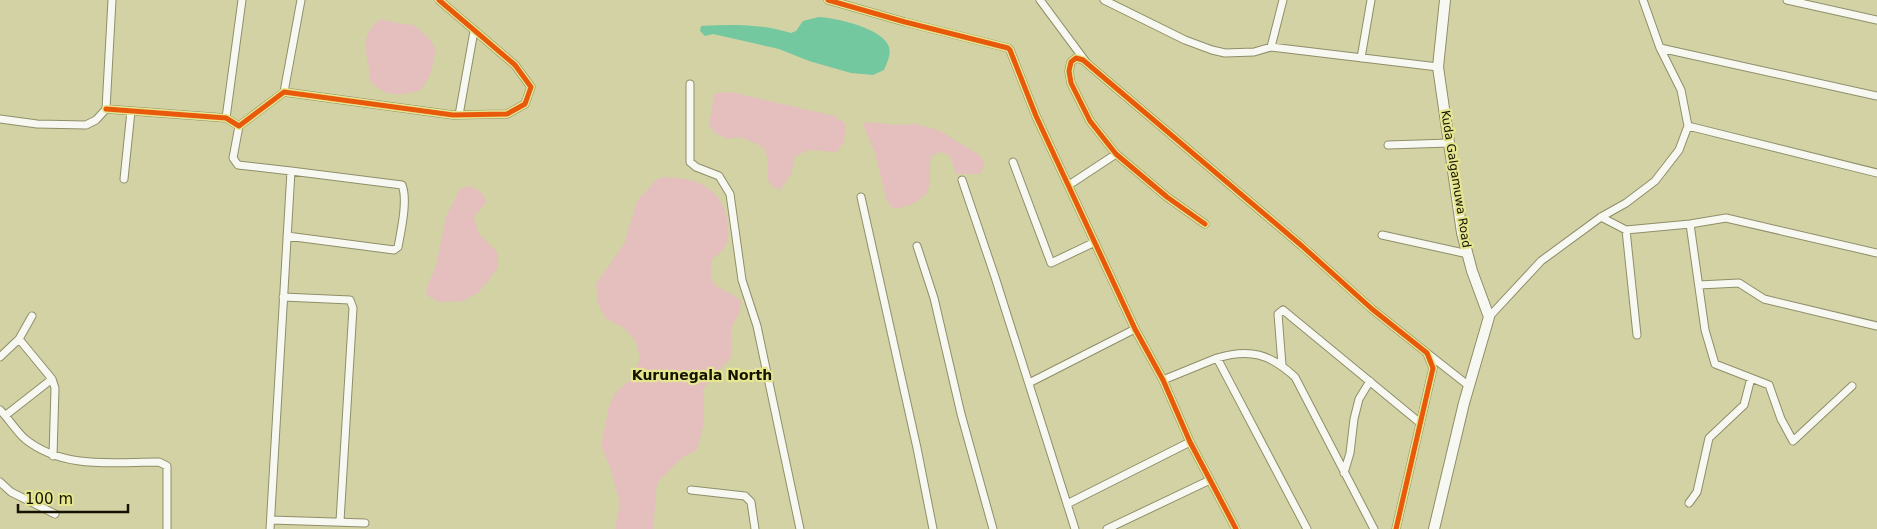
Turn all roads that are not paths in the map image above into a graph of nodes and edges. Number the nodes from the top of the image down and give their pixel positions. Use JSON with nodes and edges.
{"nodes":[{"id":1,"x":112,"y":0,"type":"edge"},
{"id":2,"x":242,"y":0,"type":"edge"},
{"id":3,"x":301,"y":0,"type":"edge"},
{"id":4,"x":439,"y":0,"type":"edge"},
{"id":5,"x":828,"y":0,"type":"edge"},
{"id":6,"x":1040,"y":0,"type":"edge"},
{"id":7,"x":1104,"y":0,"type":"edge"},
{"id":8,"x":1283,"y":0,"type":"edge"},
{"id":9,"x":1371,"y":0,"type":"edge"},
{"id":10,"x":1445,"y":0,"type":"edge"},
{"id":11,"x":1643,"y":0,"type":"edge"},
{"id":12,"x":1787,"y":0,"type":"edge"},
{"id":13,"x":1877,"y":20,"type":"edge"},
{"id":14,"x":474,"y":31,"type":"junction"},
{"id":15,"x":1271,"y":47,"type":"junction"},
{"id":16,"x":1660,"y":48,"type":"junction"},
{"id":17,"x":1361,"y":58,"type":"junction"},
{"id":18,"x":1089,"y":65,"type":"junction"},
{"id":19,"x":1438,"y":67,"type":"junction"},
{"id":20,"x":690,"y":84,"type":"dead end"},
{"id":21,"x":284,"y":92,"type":"junction"},
{"id":22,"x":1877,"y":96,"type":"edge"},
{"id":23,"x":106,"y":109,"type":"junction"},
{"id":24,"x":131,"y":111,"type":"junction"},
{"id":25,"x":459,"y":115,"type":"junction"},
{"id":26,"x":226,"y":118,"type":"junction"},
{"id":27,"x":0,"y":119,"type":"edge"},
{"id":28,"x":239,"y":126,"type":"junction"},
{"id":29,"x":1688,"y":126,"type":"junction"},
{"id":30,"x":1449,"y":143,"type":"junction"},
{"id":31,"x":1388,"y":145,"type":"dead end"},
{"id":32,"x":1116,"y":154,"type":"junction"},
{"id":33,"x":1014,"y":162,"type":"dead end"},
{"id":34,"x":291,"y":171,"type":"junction"},
{"id":35,"x":1877,"y":173,"type":"edge"},
{"id":36,"x":124,"y":179,"type":"dead end"},
{"id":37,"x":962,"y":180,"type":"dead end"},
{"id":38,"x":1069,"y":185,"type":"junction"},
{"id":39,"x":861,"y":196,"type":"dead end"},
{"id":40,"x":1601,"y":216,"type":"junction"},
{"id":41,"x":1205,"y":224,"type":"dead end"},
{"id":42,"x":1690,"y":224,"type":"junction"},
{"id":43,"x":1626,"y":230,"type":"junction"},
{"id":44,"x":1382,"y":235,"type":"dead end"},
{"id":45,"x":287,"y":236,"type":"junction"},
{"id":46,"x":1095,"y":242,"type":"junction"},
{"id":47,"x":917,"y":246,"type":"dead end"},
{"id":48,"x":1877,"y":252,"type":"edge"},
{"id":49,"x":1468,"y":254,"type":"junction"},
{"id":50,"x":1699,"y":285,"type":"junction"},
{"id":51,"x":283,"y":297,"type":"junction"},
{"id":52,"x":32,"y":316,"type":"dead end"},
{"id":53,"x":1489,"y":317,"type":"junction"},
{"id":54,"x":1877,"y":326,"type":"edge"},
{"id":55,"x":1135,"y":329,"type":"junction"},
{"id":56,"x":1637,"y":335,"type":"dead end"},
{"id":57,"x":19,"y":339,"type":"junction"},
{"id":58,"x":1421,"y":348,"type":"junction"},
{"id":59,"x":0,"y":358,"type":"edge"},
{"id":60,"x":1217,"y":358,"type":"junction"},
{"id":61,"x":1282,"y":365,"type":"junction"},
{"id":62,"x":1751,"y":378,"type":"junction"},
{"id":63,"x":52,"y":379,"type":"junction"},
{"id":64,"x":1162,"y":380,"type":"junction"},
{"id":65,"x":1370,"y":381,"type":"junction"},
{"id":66,"x":1029,"y":383,"type":"junction"},
{"id":67,"x":1469,"y":386,"type":"junction"},
{"id":68,"x":1852,"y":386,"type":"dead end"},
{"id":69,"x":3,"y":413,"type":"edge"},
{"id":70,"x":1419,"y":422,"type":"junction"},
{"id":71,"x":1190,"y":442,"type":"junction"},
{"id":72,"x":53,"y":456,"type":"junction"},
{"id":73,"x":1344,"y":473,"type":"junction"},
{"id":74,"x":1210,"y":480,"type":"junction"},
{"id":75,"x":0,"y":482,"type":"edge"},
{"id":76,"x":691,"y":490,"type":"dead end"},
{"id":77,"x":1689,"y":503,"type":"dead end"},
{"id":78,"x":1067,"y":504,"type":"junction"},
{"id":79,"x":55,"y":514,"type":"dead end"},
{"id":80,"x":271,"y":520,"type":"junction"},
{"id":81,"x":340,"y":522,"type":"junction"},
{"id":82,"x":365,"y":523,"type":"dead end"},
{"id":83,"x":317,"y":525,"type":"edge"},
{"id":84,"x":168,"y":529,"type":"edge"},
{"id":85,"x":270,"y":529,"type":"edge"},
{"id":86,"x":755,"y":529,"type":"edge"},
{"id":87,"x":800,"y":529,"type":"edge"},
{"id":88,"x":933,"y":529,"type":"edge"},
{"id":89,"x":993,"y":529,"type":"edge"},
{"id":90,"x":1075,"y":529,"type":"edge"},
{"id":91,"x":1107,"y":529,"type":"edge"},
{"id":92,"x":1236,"y":529,"type":"edge"},
{"id":93,"x":1307,"y":529,"type":"edge"},
{"id":94,"x":1374,"y":529,"type":"edge"},
{"id":95,"x":1396,"y":529,"type":"edge"},
{"id":96,"x":1434,"y":529,"type":"edge"}],
"edges":[{"from":1,"to":23,"type":"street"},
{"from":2,"to":26,"type":"street"},
{"from":3,"to":21,"type":"street"},
{"from":4,"to":14,"type":"street"},
{"from":5,"to":38,"type":"street"},
{"from":6,"to":18,"type":"street"},
{"from":7,"to":15,"type":"street"},
{"from":8,"to":15,"type":"street"},
{"from":9,"to":17,"type":"street"},
{"from":10,"to":19,"type":"street","name":"Kuda Galgamuwa Road"},
{"from":11,"to":16,"type":"street"},
{"from":12,"to":13,"type":"street"},
{"from":14,"to":25,"type":"street"},
{"from":14,"to":25,"type":"street"},
{"from":15,"to":17,"type":"street"},
{"from":16,"to":22,"type":"street"},
{"from":16,"to":29,"type":"street"},
{"from":17,"to":19,"type":"street"},
{"from":18,"to":32,"type":"street"},
{"from":18,"to":58,"type":"street"},
{"from":19,"to":30,"type":"street","name":"Kuda Galgamuwa Road"},
{"from":20,"to":87,"type":"street"},
{"from":21,"to":25,"type":"street"},
{"from":21,"to":28,"type":"street"},
{"from":23,"to":24,"type":"street"},
{"from":23,"to":27,"type":"street"},
{"from":24,"to":26,"type":"street"},
{"from":24,"to":36,"type":"street"},
{"from":26,"to":28,"type":"street"},
{"from":28,"to":34,"type":"street"},
{"from":29,"to":35,"type":"street"},
{"from":29,"to":40,"type":"street"},
{"from":30,"to":31,"type":"street"},
{"from":30,"to":49,"type":"street","name":"Kuda Galgamuwa Road"},
{"from":32,"to":38,"type":"street"},
{"from":32,"to":41,"type":"street"},
{"from":33,"to":46,"type":"street"},
{"from":34,"to":45,"type":"street"},
{"from":34,"to":45,"type":"street"},
{"from":37,"to":66,"type":"street"},
{"from":38,"to":46,"type":"street"},
{"from":39,"to":88,"type":"street"},
{"from":40,"to":43,"type":"street"},
{"from":40,"to":53,"type":"street"},
{"from":42,"to":43,"type":"street"},
{"from":42,"to":48,"type":"street"},
{"from":42,"to":50,"type":"street"},
{"from":43,"to":56,"type":"street"},
{"from":44,"to":49,"type":"street"},
{"from":45,"to":51,"type":"street"},
{"from":46,"to":55,"type":"street"},
{"from":47,"to":89,"type":"street"},
{"from":49,"to":53,"type":"street","name":"Kuda Galgamuwa Road"},
{"from":50,"to":54,"type":"street"},
{"from":50,"to":62,"type":"street"},
{"from":51,"to":80,"type":"street"},
{"from":51,"to":81,"type":"street"},
{"from":52,"to":57,"type":"street"},
{"from":53,"to":67,"type":"street"},
{"from":55,"to":64,"type":"street"},
{"from":55,"to":66,"type":"street"},
{"from":57,"to":59,"type":"street"},
{"from":57,"to":63,"type":"street"},
{"from":58,"to":67,"type":"street"},
{"from":58,"to":70,"type":"street"},
{"from":60,"to":61,"type":"street"},
{"from":60,"to":64,"type":"street"},
{"from":60,"to":93,"type":"street"},
{"from":61,"to":65,"type":"street"},
{"from":61,"to":73,"type":"street"},
{"from":62,"to":68,"type":"street"},
{"from":62,"to":77,"type":"street"},
{"from":63,"to":69,"type":"street"},
{"from":63,"to":72,"type":"street"},
{"from":64,"to":71,"type":"street"},
{"from":65,"to":70,"type":"street"},
{"from":65,"to":73,"type":"street"},
{"from":66,"to":78,"type":"street"},
{"from":67,"to":96,"type":"street"},
{"from":69,"to":72,"type":"street"},
{"from":70,"to":95,"type":"street"},
{"from":71,"to":74,"type":"street"},
{"from":71,"to":78,"type":"street"},
{"from":72,"to":84,"type":"street"},
{"from":73,"to":94,"type":"street"},
{"from":74,"to":91,"type":"street"},
{"from":74,"to":92,"type":"street"},
{"from":75,"to":79,"type":"street"},
{"from":76,"to":86,"type":"street"},
{"from":78,"to":90,"type":"street"},
{"from":80,"to":83,"type":"street"},
{"from":80,"to":85,"type":"street"},
{"from":81,"to":82,"type":"street"},
{"from":81,"to":83,"type":"street"}]}
